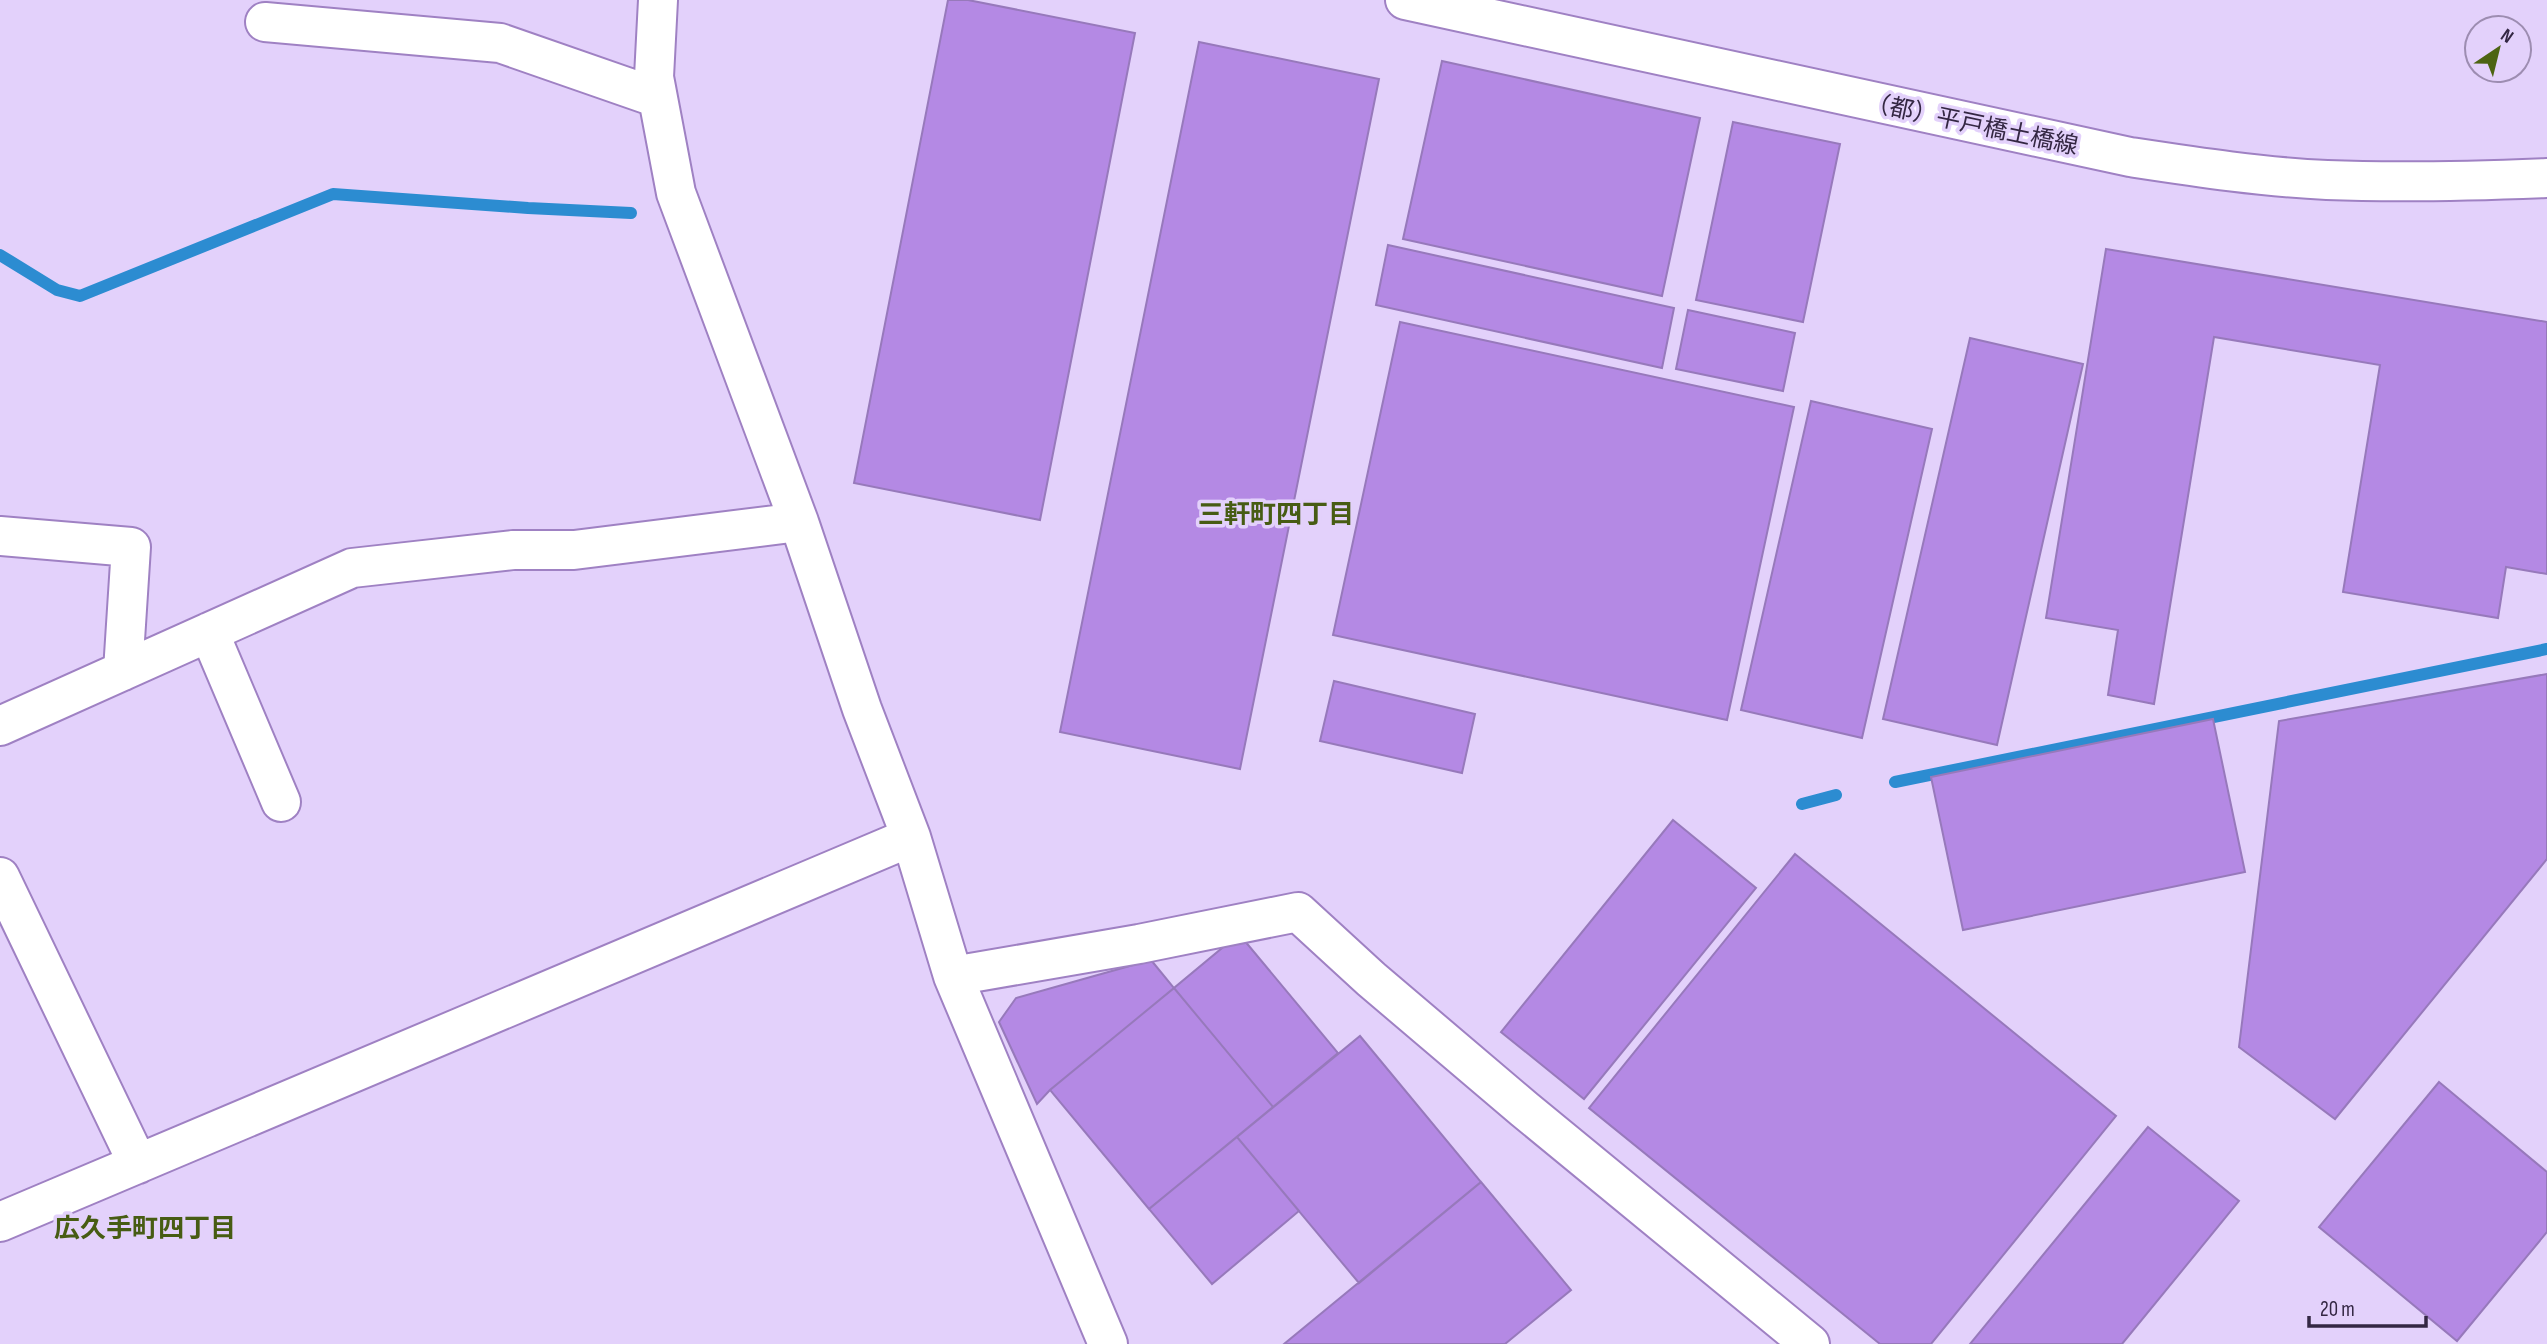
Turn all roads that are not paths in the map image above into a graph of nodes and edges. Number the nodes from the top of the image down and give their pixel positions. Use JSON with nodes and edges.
{"nodes":[{"id":1,"x":659,"y":0,"type":"edge"},
{"id":2,"x":1405,"y":0,"type":"edge"},
{"id":3,"x":265,"y":22,"type":"dead end"},
{"id":4,"x":658,"y":98,"type":"junction"},
{"id":5,"x":2547,"y":178,"type":"edge"},
{"id":6,"x":799,"y":522,"type":"junction"},
{"id":7,"x":0,"y":536,"type":"edge"},
{"id":8,"x":209,"y":632,"type":"junction"},
{"id":9,"x":123,"y":671,"type":"junction"},
{"id":10,"x":0,"y":726,"type":"edge"},
{"id":11,"x":281,"y":802,"type":"dead end"},
{"id":12,"x":911,"y":836,"type":"junction"},
{"id":13,"x":0,"y":877,"type":"edge"},
{"id":14,"x":953,"y":976,"type":"junction"},
{"id":15,"x":138,"y":1164,"type":"junction"},
{"id":16,"x":0,"y":1222,"type":"edge"},
{"id":17,"x":1108,"y":1344,"type":"edge"},
{"id":18,"x":1810,"y":1344,"type":"edge"}],
"edges":[{"from":1,"to":4,"type":"street"},
{"from":2,"to":5,"type":"street","name":"（都）平戸橋土橋線"},
{"from":3,"to":4,"type":"street"},
{"from":4,"to":6,"type":"street"},
{"from":6,"to":8,"type":"street"},
{"from":6,"to":12,"type":"street"},
{"from":7,"to":9,"type":"street"},
{"from":8,"to":9,"type":"street"},
{"from":8,"to":11,"type":"street"},
{"from":9,"to":10,"type":"street"},
{"from":12,"to":14,"type":"street"},
{"from":12,"to":15,"type":"street"},
{"from":13,"to":15,"type":"street"},
{"from":14,"to":17,"type":"street"},
{"from":14,"to":18,"type":"street"},
{"from":15,"to":16,"type":"street"}]}
